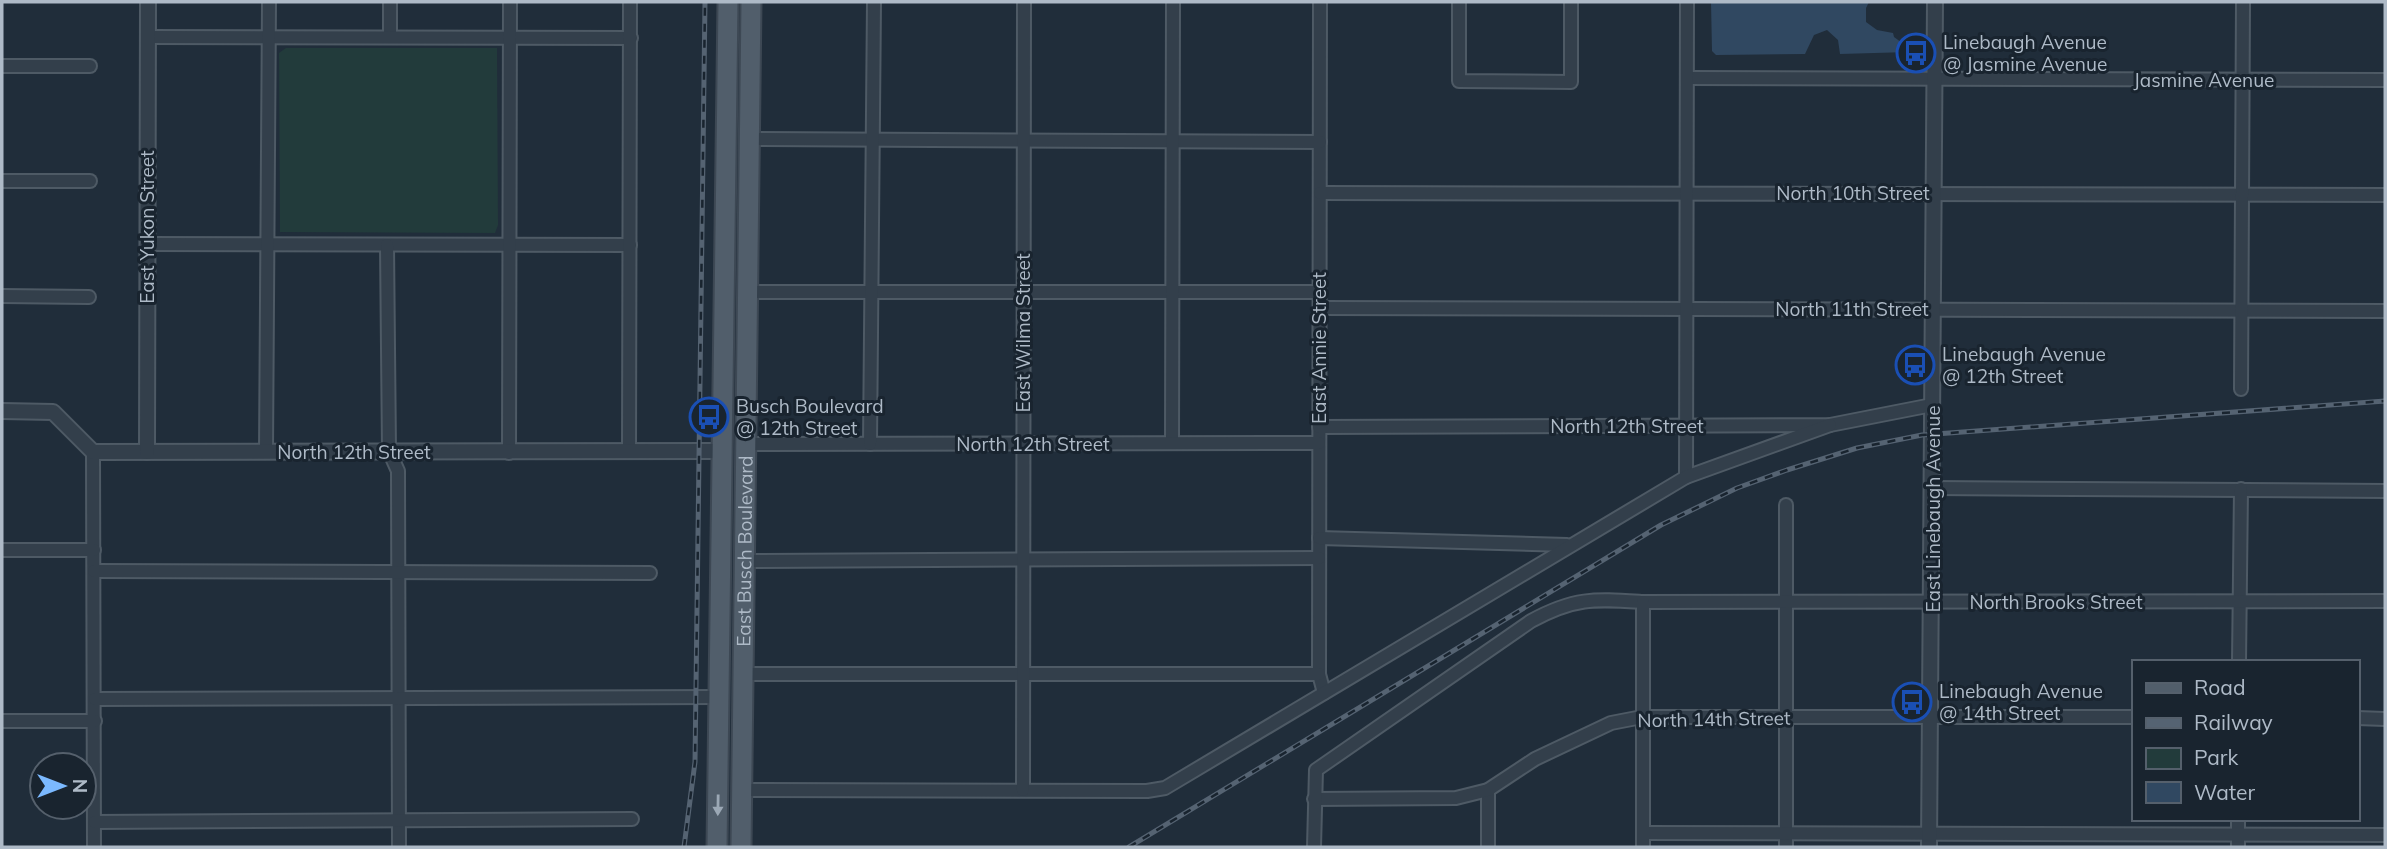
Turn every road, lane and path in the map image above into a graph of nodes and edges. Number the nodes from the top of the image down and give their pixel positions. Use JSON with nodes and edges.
{"nodes":[{"id":1,"x":148,"y":2,"type":"edge"},
{"id":2,"x":269,"y":2,"type":"edge"},
{"id":3,"x":390,"y":2,"type":"edge"},
{"id":4,"x":510,"y":2,"type":"edge"},
{"id":5,"x":630,"y":2,"type":"edge"},
{"id":6,"x":730,"y":2,"type":"edge"},
{"id":7,"x":751,"y":2,"type":"edge"},
{"id":8,"x":874,"y":2,"type":"edge"},
{"id":9,"x":1024,"y":2,"type":"edge"},
{"id":10,"x":1173,"y":2,"type":"edge"},
{"id":11,"x":1320,"y":2,"type":"edge"},
{"id":12,"x":1459,"y":2,"type":"edge"},
{"id":13,"x":1571,"y":2,"type":"edge"},
{"id":14,"x":1687,"y":2,"type":"edge"},
{"id":15,"x":1935,"y":2,"type":"edge"},
{"id":16,"x":2243,"y":2,"type":"edge"},
{"id":17,"x":148,"y":37,"type":"junction"},
{"id":18,"x":269,"y":37,"type":"junction"},
{"id":19,"x":390,"y":37,"type":"junction"},
{"id":20,"x":510,"y":37,"type":"junction"},
{"id":21,"x":631,"y":37,"type":"junction"},
{"id":22,"x":2,"y":66,"type":"edge"},
{"id":23,"x":90,"y":66,"type":"dead end"},
{"id":24,"x":1687,"y":78,"type":"junction"},
{"id":25,"x":1934,"y":80,"type":"junction"},
{"id":26,"x":2243,"y":80,"type":"junction"},
{"id":27,"x":2385,"y":80,"type":"edge"},
{"id":28,"x":750,"y":139,"type":"junction"},
{"id":29,"x":873,"y":140,"type":"junction"},
{"id":30,"x":1023,"y":140,"type":"junction"},
{"id":31,"x":1172,"y":140,"type":"junction"},
{"id":32,"x":727,"y":141,"type":"junction"},
{"id":33,"x":1320,"y":142,"type":"junction"},
{"id":34,"x":2,"y":181,"type":"edge"},
{"id":35,"x":90,"y":181,"type":"dead end"},
{"id":36,"x":1320,"y":193,"type":"junction"},
{"id":37,"x":1688,"y":193,"type":"junction"},
{"id":38,"x":1933,"y":194,"type":"junction"},
{"id":39,"x":2243,"y":195,"type":"junction"},
{"id":40,"x":2385,"y":195,"type":"edge"},
{"id":41,"x":147,"y":244,"type":"junction"},
{"id":42,"x":268,"y":244,"type":"junction"},
{"id":43,"x":387,"y":245,"type":"junction"},
{"id":44,"x":510,"y":245,"type":"junction"},
{"id":45,"x":630,"y":245,"type":"junction"},
{"id":46,"x":749,"y":284,"type":"junction"},
{"id":47,"x":1023,"y":291,"type":"junction"},
{"id":48,"x":873,"y":292,"type":"junction"},
{"id":49,"x":1172,"y":292,"type":"junction"},
{"id":50,"x":1320,"y":292,"type":"junction"},
{"id":51,"x":2,"y":296,"type":"edge"},
{"id":52,"x":89,"y":297,"type":"dead end"},
{"id":53,"x":1320,"y":308,"type":"junction"},
{"id":54,"x":1686,"y":309,"type":"junction"},
{"id":55,"x":1933,"y":310,"type":"junction"},
{"id":56,"x":2385,"y":310,"type":"edge"},
{"id":57,"x":2240,"y":311,"type":"junction"},
{"id":58,"x":725,"y":315,"type":"junction"},
{"id":59,"x":2241,"y":389,"type":"dead end"},
{"id":60,"x":1932,"y":405,"type":"junction"},
{"id":61,"x":2,"y":411,"type":"edge"},
{"id":62,"x":1687,"y":425,"type":"junction"},
{"id":63,"x":1830,"y":425,"type":"junction"},
{"id":64,"x":1319,"y":427,"type":"junction"},
{"id":65,"x":1023,"y":443,"type":"junction"},
{"id":66,"x":1172,"y":443,"type":"junction"},
{"id":67,"x":1319,"y":443,"type":"junction"},
{"id":68,"x":746,"y":444,"type":"junction"},
{"id":69,"x":870,"y":444,"type":"junction"},
{"id":70,"x":266,"y":451,"type":"junction"},
{"id":71,"x":389,"y":451,"type":"junction"},
{"id":72,"x":722,"y":451,"type":"junction"},
{"id":73,"x":93,"y":452,"type":"junction"},
{"id":74,"x":147,"y":452,"type":"junction"},
{"id":75,"x":629,"y":452,"type":"junction"},
{"id":76,"x":509,"y":453,"type":"junction"},
{"id":77,"x":1686,"y":477,"type":"junction"},
{"id":78,"x":1933,"y":488,"type":"junction"},
{"id":79,"x":2241,"y":489,"type":"junction"},
{"id":80,"x":2385,"y":491,"type":"edge"},
{"id":81,"x":1786,"y":505,"type":"dead end"},
{"id":82,"x":721,"y":538,"type":"junction"},
{"id":83,"x":1319,"y":538,"type":"junction"},
{"id":84,"x":1568,"y":545,"type":"junction"},
{"id":85,"x":2,"y":550,"type":"edge"},
{"id":86,"x":94,"y":550,"type":"junction"},
{"id":87,"x":1319,"y":558,"type":"junction"},
{"id":88,"x":744,"y":561,"type":"junction"},
{"id":89,"x":1023,"y":561,"type":"junction"},
{"id":90,"x":94,"y":571,"type":"junction"},
{"id":91,"x":399,"y":573,"type":"junction"},
{"id":92,"x":650,"y":573,"type":"dead end"},
{"id":93,"x":2239,"y":601,"type":"junction"},
{"id":94,"x":2385,"y":601,"type":"edge"},
{"id":95,"x":1643,"y":602,"type":"junction"},
{"id":96,"x":1787,"y":602,"type":"junction"},
{"id":97,"x":1933,"y":602,"type":"junction"},
{"id":98,"x":2239,"y":660,"type":"edge"},
{"id":99,"x":744,"y":674,"type":"junction"},
{"id":100,"x":1319,"y":674,"type":"junction"},
{"id":101,"x":1023,"y":675,"type":"junction"},
{"id":102,"x":1324,"y":693,"type":"junction"},
{"id":103,"x":399,"y":696,"type":"junction"},
{"id":104,"x":720,"y":697,"type":"junction"},
{"id":105,"x":95,"y":699,"type":"junction"},
{"id":106,"x":1642,"y":717,"type":"junction"},
{"id":107,"x":1932,"y":717,"type":"junction"},
{"id":108,"x":2132,"y":717,"type":"edge"},
{"id":109,"x":1787,"y":718,"type":"junction"},
{"id":110,"x":2359,"y":718,"type":"edge"},
{"id":111,"x":2385,"y":719,"type":"edge"},
{"id":112,"x":95,"y":720,"type":"junction"},
{"id":113,"x":2,"y":721,"type":"edge"},
{"id":114,"x":743,"y":790,"type":"junction"},
{"id":115,"x":1023,"y":790,"type":"junction"},
{"id":116,"x":1488,"y":790,"type":"junction"},
{"id":117,"x":1314,"y":799,"type":"junction"},
{"id":118,"x":632,"y":819,"type":"dead end"},
{"id":119,"x":399,"y":821,"type":"junction"},
{"id":120,"x":2238,"y":821,"type":"edge"},
{"id":121,"x":95,"y":822,"type":"junction"},
{"id":122,"x":1643,"y":833,"type":"junction"},
{"id":123,"x":1786,"y":833,"type":"junction"},
{"id":124,"x":2385,"y":835,"type":"edge"},
{"id":125,"x":1929,"y":840,"type":"edge"},
{"id":126,"x":2238,"y":840,"type":"edge"},
{"id":127,"x":94,"y":847,"type":"edge"},
{"id":128,"x":399,"y":847,"type":"edge"},
{"id":129,"x":717,"y":847,"type":"edge"},
{"id":130,"x":741,"y":847,"type":"edge"},
{"id":131,"x":1314,"y":847,"type":"edge"},
{"id":132,"x":1488,"y":847,"type":"edge"},
{"id":133,"x":1643,"y":847,"type":"edge"},
{"id":134,"x":1786,"y":847,"type":"edge"}],
"edges":[{"from":1,"to":17,"type":"street","name":"East Yukon Street"},
{"from":2,"to":18,"type":"street"},
{"from":3,"to":19,"type":"street"},
{"from":4,"to":20,"type":"street"},
{"from":5,"to":21,"type":"street"},
{"from":6,"to":28,"type":"main road"},
{"from":6,"to":32,"type":"main road","name":"East Busch Boulevard"},
{"from":7,"to":28,"type":"main road","name":"East Busch Boulevard"},
{"from":8,"to":29,"type":"street"},
{"from":9,"to":30,"type":"street","name":"East Wilma Street"},
{"from":10,"to":31,"type":"street"},
{"from":11,"to":33,"type":"street","name":"East Annie Street"},
{"from":12,"to":13,"type":"street"},
{"from":14,"to":24,"type":"street"},
{"from":15,"to":25,"type":"street","name":"East Linebaugh Avenue"},
{"from":16,"to":26,"type":"street"},
{"from":17,"to":18,"type":"street"},
{"from":17,"to":41,"type":"street","name":"East Yukon Street"},
{"from":18,"to":19,"type":"street"},
{"from":18,"to":42,"type":"street"},
{"from":19,"to":20,"type":"street"},
{"from":20,"to":21,"type":"street"},
{"from":20,"to":44,"type":"street"},
{"from":21,"to":45,"type":"street"},
{"from":22,"to":23,"type":"street"},
{"from":24,"to":25,"type":"street","name":"Jasmine Avenue"},
{"from":24,"to":37,"type":"street"},
{"from":25,"to":26,"type":"street","name":"Jasmine Avenue"},
{"from":25,"to":38,"type":"street","name":"East Linebaugh Avenue"},
{"from":26,"to":27,"type":"street","name":"Jasmine Avenue"},
{"from":26,"to":39,"type":"street"},
{"from":28,"to":29,"type":"street"},
{"from":28,"to":46,"type":"main road","name":"East Busch Boulevard"},
{"from":29,"to":30,"type":"street"},
{"from":29,"to":48,"type":"street"},
{"from":30,"to":31,"type":"street"},
{"from":30,"to":47,"type":"street","name":"East Wilma Street"},
{"from":31,"to":33,"type":"street"},
{"from":31,"to":49,"type":"street"},
{"from":32,"to":46,"type":"main road"},
{"from":32,"to":58,"type":"main road","name":"East Busch Boulevard"},
{"from":33,"to":36,"type":"street","name":"East Annie Street"},
{"from":34,"to":35,"type":"street"},
{"from":36,"to":37,"type":"street","name":"North 10th Street"},
{"from":36,"to":50,"type":"street","name":"East Annie Street"},
{"from":37,"to":38,"type":"street","name":"North 10th Street"},
{"from":37,"to":54,"type":"street"},
{"from":38,"to":39,"type":"street","name":"North 10th Street"},
{"from":38,"to":55,"type":"street","name":"East Linebaugh Avenue"},
{"from":39,"to":40,"type":"street","name":"North 10th Street"},
{"from":39,"to":57,"type":"street"},
{"from":41,"to":42,"type":"street"},
{"from":41,"to":74,"type":"street","name":"East Yukon Street"},
{"from":42,"to":43,"type":"street"},
{"from":42,"to":70,"type":"street"},
{"from":43,"to":44,"type":"street"},
{"from":43,"to":71,"type":"street"},
{"from":44,"to":45,"type":"street"},
{"from":44,"to":76,"type":"street"},
{"from":45,"to":75,"type":"street"},
{"from":46,"to":48,"type":"street"},
{"from":46,"to":68,"type":"main road","name":"East Busch Boulevard"},
{"from":47,"to":48,"type":"street"},
{"from":47,"to":49,"type":"street"},
{"from":47,"to":65,"type":"street","name":"East Wilma Street"},
{"from":48,"to":69,"type":"street"},
{"from":49,"to":50,"type":"street"},
{"from":49,"to":66,"type":"street"},
{"from":50,"to":53,"type":"street","name":"East Annie Street"},
{"from":51,"to":52,"type":"street"},
{"from":53,"to":54,"type":"street","name":"North 11th Street"},
{"from":53,"to":64,"type":"street","name":"East Annie Street"},
{"from":54,"to":55,"type":"street","name":"North 11th Street"},
{"from":54,"to":62,"type":"street"},
{"from":55,"to":57,"type":"street","name":"North 11th Street"},
{"from":55,"to":60,"type":"street","name":"East Linebaugh Avenue"},
{"from":56,"to":57,"type":"street","name":"North 11th Street"},
{"from":57,"to":59,"type":"street"},
{"from":58,"to":68,"type":"main road"},
{"from":58,"to":72,"type":"main road","name":"East Busch Boulevard"},
{"from":60,"to":63,"type":"street","name":"North 12th Street"},
{"from":60,"to":78,"type":"street","name":"East Linebaugh Avenue"},
{"from":61,"to":73,"type":"street"},
{"from":62,"to":63,"type":"street","name":"North 12th Street"},
{"from":62,"to":64,"type":"street","name":"North 12th Street"},
{"from":62,"to":77,"type":"street"},
{"from":63,"to":77,"type":"street"},
{"from":64,"to":67,"type":"street","name":"East Annie Street"},
{"from":65,"to":66,"type":"street","name":"North 12th Street"},
{"from":65,"to":69,"type":"street","name":"North 12th Street"},
{"from":65,"to":89,"type":"street","name":"East Wilma Street"},
{"from":66,"to":67,"type":"street","name":"North 12th Street"},
{"from":67,"to":83,"type":"street","name":"East Annie Street"},
{"from":68,"to":69,"type":"street","name":"North 12th Street"},
{"from":68,"to":88,"type":"main road","name":"East Busch Boulevard"},
{"from":70,"to":71,"type":"street","name":"North 12th Street"},
{"from":70,"to":74,"type":"street","name":"North 12th Street"},
{"from":71,"to":76,"type":"street","name":"North 12th Street"},
{"from":71,"to":91,"type":"street"},
{"from":72,"to":75,"type":"street","name":"North 12th Street"},
{"from":72,"to":82,"type":"main road","name":"East Busch Boulevard"},
{"from":72,"to":88,"type":"main road"},
{"from":73,"to":74,"type":"street","name":"North 12th Street"},
{"from":73,"to":86,"type":"street"},
{"from":75,"to":76,"type":"street","name":"North 12th Street"},
{"from":77,"to":84,"type":"street"},
{"from":78,"to":79,"type":"street"},
{"from":78,"to":97,"type":"street","name":"East Linebaugh Avenue"},
{"from":79,"to":80,"type":"street"},
{"from":79,"to":93,"type":"street"},
{"from":81,"to":96,"type":"street"},
{"from":82,"to":99,"type":"main road"},
{"from":82,"to":104,"type":"main road","name":"East Busch Boulevard"},
{"from":83,"to":84,"type":"street"},
{"from":83,"to":87,"type":"street","name":"East Annie Street"},
{"from":84,"to":102,"type":"street"},
{"from":85,"to":86,"type":"street"},
{"from":86,"to":90,"type":"street"},
{"from":87,"to":89,"type":"street"},
{"from":87,"to":100,"type":"street","name":"East Annie Street"},
{"from":88,"to":89,"type":"street"},
{"from":88,"to":99,"type":"main road","name":"East Busch Boulevard"},
{"from":89,"to":101,"type":"street","name":"East Wilma Street"},
{"from":90,"to":91,"type":"street"},
{"from":90,"to":105,"type":"street"},
{"from":91,"to":92,"type":"street"},
{"from":91,"to":103,"type":"street"},
{"from":93,"to":94,"type":"street","name":"North Brooks Street"},
{"from":93,"to":97,"type":"street","name":"North Brooks Street"},
{"from":93,"to":98,"type":"street"},
{"from":95,"to":96,"type":"street","name":"North Brooks Street"},
{"from":95,"to":106,"type":"street"},
{"from":95,"to":117,"type":"street"},
{"from":96,"to":97,"type":"street","name":"North Brooks Street"},
{"from":96,"to":109,"type":"street"},
{"from":97,"to":107,"type":"street","name":"East Linebaugh Avenue"},
{"from":99,"to":101,"type":"street"},
{"from":99,"to":114,"type":"main road","name":"East Busch Boulevard"},
{"from":100,"to":101,"type":"street"},
{"from":100,"to":102,"type":"street","name":"East Annie Street"},
{"from":101,"to":115,"type":"street","name":"East Wilma Street"},
{"from":102,"to":115,"type":"street"},
{"from":103,"to":104,"type":"street"},
{"from":103,"to":105,"type":"street"},
{"from":103,"to":119,"type":"street"},
{"from":104,"to":114,"type":"main road"},
{"from":104,"to":129,"type":"main road","name":"East Busch Boulevard","one_way":true},
{"from":105,"to":112,"type":"street"},
{"from":106,"to":109,"type":"street","name":"North 14th Street"},
{"from":106,"to":116,"type":"street","name":"North 14th Street"},
{"from":106,"to":122,"type":"street"},
{"from":107,"to":108,"type":"street","name":"North 14th Street"},
{"from":107,"to":109,"type":"street","name":"North 14th Street"},
{"from":107,"to":125,"type":"street","name":"East Linebaugh Avenue"},
{"from":109,"to":123,"type":"street"},
{"from":110,"to":111,"type":"street"},
{"from":112,"to":113,"type":"street"},
{"from":112,"to":121,"type":"street"},
{"from":114,"to":115,"type":"street"},
{"from":114,"to":130,"type":"main road","name":"East Busch Boulevard"},
{"from":116,"to":117,"type":"street","name":"North 14th Street"},
{"from":116,"to":132,"type":"street"},
{"from":117,"to":131,"type":"street"},
{"from":118,"to":119,"type":"street"},
{"from":119,"to":121,"type":"street"},
{"from":119,"to":128,"type":"street"},
{"from":120,"to":126,"type":"street"},
{"from":121,"to":127,"type":"street"},
{"from":122,"to":123,"type":"street"},
{"from":122,"to":133,"type":"street"},
{"from":123,"to":125,"type":"street"},
{"from":123,"to":134,"type":"street"},
{"from":124,"to":126,"type":"street"},
{"from":125,"to":126,"type":"street"}]}
